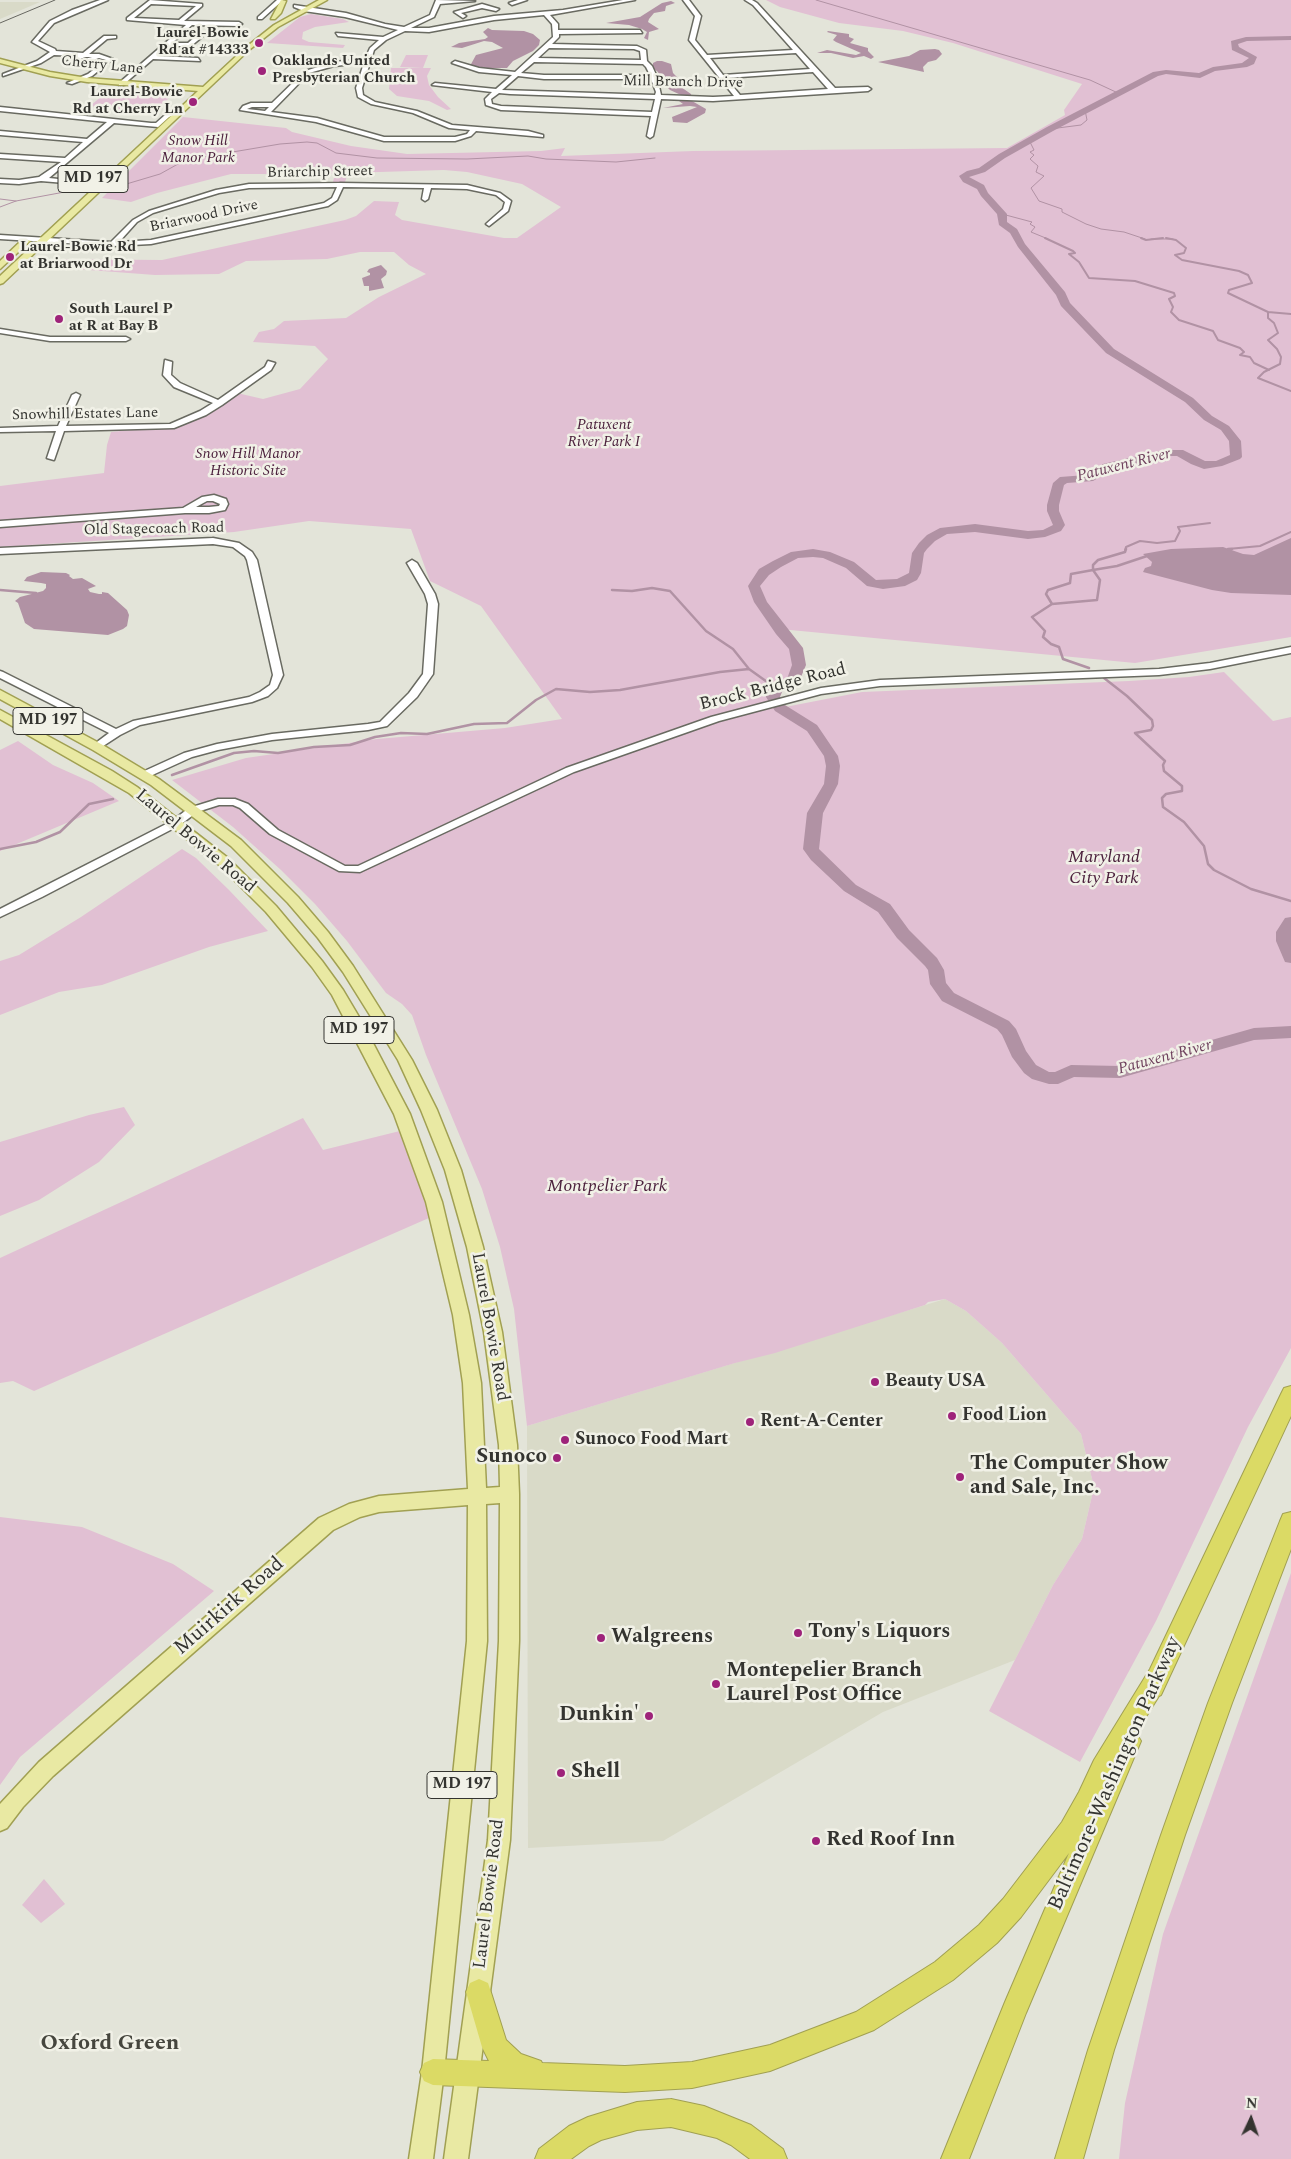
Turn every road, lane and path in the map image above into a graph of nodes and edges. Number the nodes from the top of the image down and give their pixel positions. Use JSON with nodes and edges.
{"nodes":[{"id":1,"x":105,"y":0,"type":"edge"},
{"id":2,"x":282,"y":0,"type":"edge"},
{"id":3,"x":324,"y":0,"type":"edge"},
{"id":4,"x":524,"y":0,"type":"edge"},
{"id":5,"x":632,"y":0,"type":"edge"},
{"id":6,"x":686,"y":0,"type":"edge"},
{"id":7,"x":748,"y":0,"type":"edge"},
{"id":8,"x":439,"y":1,"type":"edge"},
{"id":9,"x":512,"y":2,"type":"dead end"},
{"id":10,"x":481,"y":3,"type":"edge"},
{"id":11,"x":307,"y":5,"type":"edge"},
{"id":12,"x":291,"y":9,"type":"junction"},
{"id":13,"x":496,"y":9,"type":"dead end"},
{"id":14,"x":546,"y":14,"type":"junction"},
{"id":15,"x":463,"y":16,"type":"dead end"},
{"id":16,"x":260,"y":18,"type":"dead end"},
{"id":17,"x":273,"y":18,"type":"junction"},
{"id":18,"x":180,"y":22,"type":"junction"},
{"id":19,"x":189,"y":23,"type":"junction"},
{"id":20,"x":239,"y":24,"type":"dead end"},
{"id":21,"x":265,"y":24,"type":"dead end"},
{"id":22,"x":404,"y":29,"type":"junction"},
{"id":23,"x":557,"y":32,"type":"junction"},
{"id":24,"x":640,"y":32,"type":"dead end"},
{"id":25,"x":177,"y":34,"type":"junction"},
{"id":26,"x":338,"y":34,"type":"dead end"},
{"id":27,"x":384,"y":39,"type":"junction"},
{"id":28,"x":102,"y":40,"type":"dead end"},
{"id":29,"x":166,"y":44,"type":"junction"},
{"id":30,"x":548,"y":46,"type":"junction"},
{"id":31,"x":797,"y":51,"type":"junction"},
{"id":32,"x":53,"y":53,"type":"junction"},
{"id":33,"x":84,"y":55,"type":"junction"},
{"id":34,"x":99,"y":56,"type":"junction"},
{"id":35,"x":151,"y":57,"type":"junction"},
{"id":36,"x":706,"y":57,"type":"junction"},
{"id":37,"x":198,"y":60,"type":"dead end"},
{"id":38,"x":532,"y":60,"type":"junction"},
{"id":39,"x":0,"y":61,"type":"edge"},
{"id":40,"x":367,"y":61,"type":"junction"},
{"id":41,"x":644,"y":62,"type":"junction"},
{"id":42,"x":455,"y":64,"type":"dead end"},
{"id":43,"x":0,"y":67,"type":"edge"},
{"id":44,"x":26,"y":68,"type":"junction"},
{"id":45,"x":814,"y":70,"type":"junction"},
{"id":46,"x":15,"y":72,"type":"junction"},
{"id":47,"x":517,"y":74,"type":"junction"},
{"id":48,"x":5,"y":75,"type":"dead end"},
{"id":49,"x":722,"y":77,"type":"junction"},
{"id":50,"x":654,"y":78,"type":"junction"},
{"id":51,"x":78,"y":79,"type":"junction"},
{"id":52,"x":200,"y":80,"type":"dead end"},
{"id":53,"x":70,"y":83,"type":"junction"},
{"id":54,"x":121,"y":84,"type":"junction"},
{"id":55,"x":435,"y":84,"type":"dead end"},
{"id":56,"x":868,"y":89,"type":"dead end"},
{"id":57,"x":188,"y":90,"type":"junction"},
{"id":58,"x":833,"y":90,"type":"junction"},
{"id":59,"x":201,"y":91,"type":"junction"},
{"id":60,"x":497,"y":91,"type":"junction"},
{"id":61,"x":657,"y":96,"type":"junction"},
{"id":62,"x":738,"y":97,"type":"junction"},
{"id":63,"x":178,"y":99,"type":"dead end"},
{"id":64,"x":273,"y":105,"type":"junction"},
{"id":65,"x":171,"y":106,"type":"dead end"},
{"id":66,"x":0,"y":109,"type":"edge"},
{"id":67,"x":178,"y":112,"type":"junction"},
{"id":68,"x":266,"y":114,"type":"junction"},
{"id":69,"x":653,"y":114,"type":"junction"},
{"id":70,"x":112,"y":121,"type":"junction"},
{"id":71,"x":151,"y":125,"type":"junction"},
{"id":72,"x":473,"y":130,"type":"junction"},
{"id":73,"x":144,"y":131,"type":"dead end"},
{"id":74,"x":0,"y":133,"type":"edge"},
{"id":75,"x":541,"y":136,"type":"dead end"},
{"id":76,"x":650,"y":136,"type":"dead end"},
{"id":77,"x":88,"y":141,"type":"junction"},
{"id":78,"x":0,"y":156,"type":"edge"},
{"id":79,"x":66,"y":160,"type":"junction"},
{"id":80,"x":96,"y":176,"type":"dead end"},
{"id":81,"x":41,"y":179,"type":"junction"},
{"id":82,"x":0,"y":181,"type":"edge"},
{"id":83,"x":89,"y":183,"type":"junction"},
{"id":84,"x":341,"y":185,"type":"junction"},
{"id":85,"x":428,"y":185,"type":"junction"},
{"id":86,"x":82,"y":189,"type":"dead end"},
{"id":87,"x":96,"y":190,"type":"junction"},
{"id":88,"x":425,"y":199,"type":"dead end"},
{"id":89,"x":490,"y":224,"type":"dead end"},
{"id":90,"x":36,"y":232,"type":"dead end"},
{"id":91,"x":0,"y":237,"type":"edge"},
{"id":92,"x":29,"y":239,"type":"junction"},
{"id":93,"x":43,"y":240,"type":"junction"},
{"id":94,"x":113,"y":244,"type":"junction"},
{"id":95,"x":0,"y":266,"type":"edge"},
{"id":96,"x":0,"y":281,"type":"edge"},
{"id":97,"x":0,"y":331,"type":"edge"},
{"id":98,"x":126,"y":339,"type":"dead end"},
{"id":99,"x":168,"y":362,"type":"dead end"},
{"id":100,"x":271,"y":363,"type":"dead end"},
{"id":101,"x":76,"y":395,"type":"dead end"},
{"id":102,"x":219,"y":403,"type":"junction"},
{"id":103,"x":62,"y":429,"type":"junction"},
{"id":104,"x":0,"y":430,"type":"edge"},
{"id":105,"x":51,"y":458,"type":"dead end"},
{"id":106,"x":185,"y":510,"type":"dead end"},
{"id":107,"x":0,"y":524,"type":"edge"},
{"id":108,"x":0,"y":551,"type":"edge"},
{"id":109,"x":412,"y":563,"type":"dead end"},
{"id":110,"x":1291,"y":650,"type":"edge"},
{"id":111,"x":0,"y":674,"type":"edge"},
{"id":112,"x":0,"y":694,"type":"edge"},
{"id":113,"x":0,"y":703,"type":"edge"},
{"id":114,"x":0,"y":714,"type":"edge"},
{"id":115,"x":20,"y":725,"type":"junction"},
{"id":116,"x":116,"y":733,"type":"junction"},
{"id":117,"x":97,"y":747,"type":"junction"},
{"id":118,"x":144,"y":775,"type":"junction"},
{"id":119,"x":194,"y":810,"type":"junction"},
{"id":120,"x":176,"y":823,"type":"junction"},
{"id":121,"x":0,"y":912,"type":"edge"},
{"id":122,"x":1291,"y":1394,"type":"edge"},
{"id":123,"x":510,"y":1494,"type":"junction"},
{"id":124,"x":477,"y":1496,"type":"junction"},
{"id":125,"x":1291,"y":1521,"type":"edge"},
{"id":126,"x":1157,"y":1677,"type":"junction"},
{"id":127,"x":0,"y":1821,"type":"edge"},
{"id":128,"x":478,"y":1992,"type":"junction"},
{"id":129,"x":433,"y":2072,"type":"junction"},
{"id":130,"x":467,"y":2072,"type":"junction"},
{"id":131,"x":586,"y":2078,"type":"junction"},
{"id":132,"x":421,"y":2159,"type":"edge"},
{"id":133,"x":456,"y":2159,"type":"edge"},
{"id":134,"x":549,"y":2159,"type":"edge"},
{"id":135,"x":773,"y":2159,"type":"edge"},
{"id":136,"x":955,"y":2159,"type":"edge"},
{"id":137,"x":1070,"y":2159,"type":"edge"}],
"edges":[{"from":1,"to":32,"type":"street"},
{"from":2,"to":12,"type":"street"},
{"from":2,"to":16,"type":"street"},
{"from":2,"to":17,"type":"main road"},
{"from":3,"to":11,"type":"main road","number":"MD 197"},
{"from":4,"to":9,"type":"street"},
{"from":5,"to":14,"type":"street"},
{"from":6,"to":36,"type":"street"},
{"from":7,"to":31,"type":"street"},
{"from":8,"to":10,"type":"street"},
{"from":8,"to":22,"type":"street"},
{"from":10,"to":13,"type":"street"},
{"from":10,"to":15,"type":"street"},
{"from":11,"to":12,"type":"main road","number":"MD 197"},
{"from":11,"to":22,"type":"street"},
{"from":11,"to":59,"type":"main road","number":"MD 197"},
{"from":12,"to":17,"type":"main road","number":"MD 197"},
{"from":14,"to":22,"type":"street"},
{"from":14,"to":23,"type":"street"},
{"from":17,"to":21,"type":"main road","number":"MD 197"},
{"from":18,"to":18,"type":"street"},
{"from":18,"to":19,"type":"street"},
{"from":19,"to":20,"type":"street"},
{"from":19,"to":25,"type":"street"},
{"from":22,"to":27,"type":"street"},
{"from":23,"to":24,"type":"street"},
{"from":23,"to":30,"type":"street"},
{"from":25,"to":29,"type":"street"},
{"from":25,"to":29,"type":"street"},
{"from":26,"to":27,"type":"street"},
{"from":27,"to":40,"type":"street"},
{"from":28,"to":33,"type":"street"},
{"from":29,"to":35,"type":"street"},
{"from":30,"to":38,"type":"street"},
{"from":30,"to":41,"type":"street"},
{"from":31,"to":36,"type":"street"},
{"from":31,"to":45,"type":"street"},
{"from":32,"to":33,"type":"street"},
{"from":32,"to":44,"type":"street"},
{"from":33,"to":34,"type":"street"},
{"from":33,"to":34,"type":"street"},
{"from":34,"to":51,"type":"street"},
{"from":35,"to":37,"type":"street"},
{"from":35,"to":54,"type":"street"},
{"from":36,"to":49,"type":"street"},
{"from":38,"to":41,"type":"street"},
{"from":38,"to":47,"type":"street"},
{"from":39,"to":44,"type":"main road","name":"Cherry Lane"},
{"from":40,"to":64,"type":"street"},
{"from":40,"to":72,"type":"street"},
{"from":41,"to":50,"type":"street"},
{"from":42,"to":47,"type":"street"},
{"from":43,"to":46,"type":"main road","name":"Cherry Lane"},
{"from":44,"to":46,"type":"street"},
{"from":44,"to":51,"type":"main road","name":"Cherry Lane"},
{"from":45,"to":49,"type":"street"},
{"from":45,"to":58,"type":"street"},
{"from":46,"to":48,"type":"street"},
{"from":46,"to":53,"type":"main road","name":"Cherry Lane"},
{"from":47,"to":50,"type":"street"},
{"from":47,"to":60,"type":"street"},
{"from":49,"to":62,"type":"street"},
{"from":50,"to":61,"type":"street"},
{"from":51,"to":53,"type":"street"},
{"from":51,"to":54,"type":"main road","name":"Cherry Lane"},
{"from":52,"to":57,"type":"main road"},
{"from":53,"to":57,"type":"main road","name":"Cherry Lane"},
{"from":54,"to":57,"type":"main road","name":"Cherry Lane"},
{"from":55,"to":60,"type":"street","name":"Mill Branch Drive"},
{"from":56,"to":58,"type":"street","name":"Mill Branch Drive"},
{"from":57,"to":59,"type":"main road","name":"Cherry Lane"},
{"from":57,"to":63,"type":"main road"},
{"from":58,"to":62,"type":"street","name":"Mill Branch Drive"},
{"from":59,"to":67,"type":"main road","number":"MD 197"},
{"from":60,"to":61,"type":"street","name":"Mill Branch Drive"},
{"from":60,"to":69,"type":"street"},
{"from":61,"to":62,"type":"street","name":"Mill Branch Drive"},
{"from":61,"to":69,"type":"street"},
{"from":64,"to":68,"type":"street"},
{"from":64,"to":68,"type":"street"},
{"from":65,"to":71,"type":"main road"},
{"from":66,"to":70,"type":"street"},
{"from":67,"to":71,"type":"street"},
{"from":67,"to":87,"type":"main road","number":"MD 197"},
{"from":68,"to":72,"type":"street"},
{"from":69,"to":76,"type":"street"},
{"from":70,"to":71,"type":"street"},
{"from":70,"to":77,"type":"street"},
{"from":71,"to":73,"type":"main road"},
{"from":72,"to":75,"type":"street"},
{"from":74,"to":77,"type":"street"},
{"from":77,"to":79,"type":"street"},
{"from":78,"to":79,"type":"street"},
{"from":79,"to":81,"type":"street"},
{"from":80,"to":83,"type":"main road","number":"MD 197"},
{"from":81,"to":82,"type":"street"},
{"from":81,"to":83,"type":"street"},
{"from":83,"to":86,"type":"main road","number":"MD 197"},
{"from":83,"to":87,"type":"street"},
{"from":84,"to":85,"type":"street","name":"Briarchip Street"},
{"from":84,"to":94,"type":"street","name":"Briarwood Drive"},
{"from":84,"to":94,"type":"street","name":"Briarchip Street"},
{"from":85,"to":88,"type":"street"},
{"from":85,"to":89,"type":"street","name":"Briarchip Street"},
{"from":87,"to":93,"type":"main road","number":"MD 197"},
{"from":90,"to":92,"type":"main road"},
{"from":91,"to":92,"type":"street","name":"Briarwood Drive"},
{"from":92,"to":93,"type":"street","name":"Briarwood Drive"},
{"from":92,"to":95,"type":"main road"},
{"from":93,"to":94,"type":"street","name":"Briarwood Drive"},
{"from":93,"to":96,"type":"main road","number":"MD 197"},
{"from":97,"to":98,"type":"street"},
{"from":99,"to":102,"type":"street"},
{"from":100,"to":102,"type":"street","name":"Snowhill Estates Lane"},
{"from":101,"to":103,"type":"street"},
{"from":102,"to":103,"type":"street","name":"Snowhill Estates Lane"},
{"from":103,"to":104,"type":"street","name":"Snowhill Estates Lane"},
{"from":103,"to":105,"type":"street"},
{"from":106,"to":107,"type":"street"},
{"from":108,"to":116,"type":"street","name":"Old Stagecoach Road"},
{"from":109,"to":118,"type":"street"},
{"from":110,"to":119,"type":"street","name":"Brock Bridge Road"},
{"from":111,"to":116,"type":"street"},
{"from":112,"to":117,"type":"main road","name":"Laurel Bowie Road","number":"MD 197"},
{"from":113,"to":115,"type":"main road"},
{"from":114,"to":115,"type":"main road","name":"Laurel Bowie Road","number":"MD 197"},
{"from":115,"to":120,"type":"main road","name":"Laurel Bowie Road","number":"MD 197"},
{"from":116,"to":117,"type":"street","name":"Old Stagecoach Road"},
{"from":117,"to":118,"type":"main road","name":"Laurel Bowie Road","number":"MD 197"},
{"from":118,"to":119,"type":"main road","name":"Laurel Bowie Road","number":"MD 197"},
{"from":119,"to":120,"type":"street"},
{"from":119,"to":123,"type":"main road","name":"Laurel Bowie Road","number":"MD 197"},
{"from":120,"to":121,"type":"street"},
{"from":120,"to":124,"type":"main road","name":"Laurel Bowie Road","number":"MD 197"},
{"from":122,"to":126,"type":"highway","name":"Baltimore-Washington Parkway"},
{"from":123,"to":124,"type":"main road","name":"Muirkirk Road"},
{"from":123,"to":128,"type":"main road","name":"Laurel Bowie Road","number":"MD 197"},
{"from":124,"to":127,"type":"main road","name":"Muirkirk Road"},
{"from":124,"to":129,"type":"main road","name":"Laurel Bowie Road","number":"MD 197"},
{"from":125,"to":137,"type":"highway"},
{"from":126,"to":131,"type":"highway"},
{"from":126,"to":136,"type":"highway","name":"Baltimore-Washington Parkway"},
{"from":128,"to":130,"type":"main road","name":"Laurel Bowie Road","number":"MD 197"},
{"from":128,"to":131,"type":"highway"},
{"from":129,"to":130,"type":"highway"},
{"from":129,"to":132,"type":"main road","name":"Laurel Bowie Road","number":"MD 197"},
{"from":130,"to":131,"type":"highway"},
{"from":130,"to":133,"type":"main road","name":"Laurel Bowie Road","number":"MD 197"},
{"from":134,"to":135,"type":"highway"}]}
